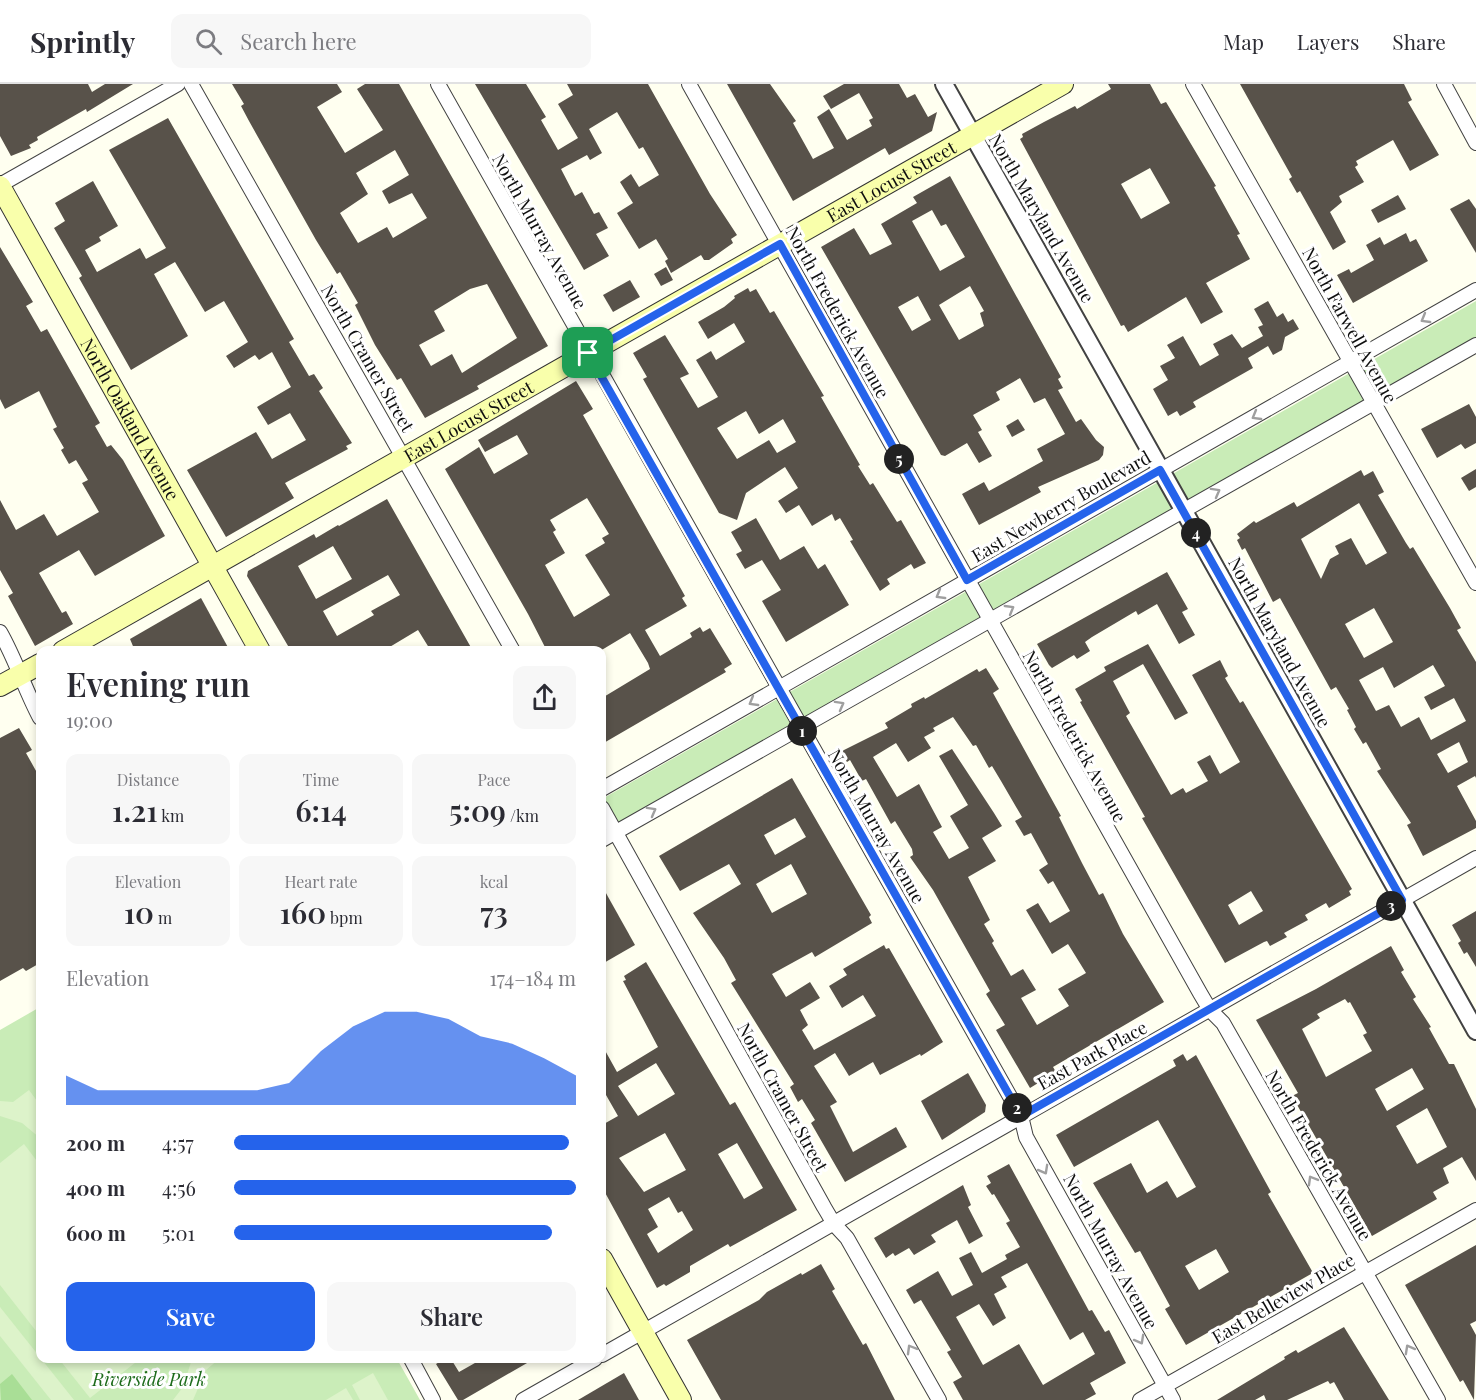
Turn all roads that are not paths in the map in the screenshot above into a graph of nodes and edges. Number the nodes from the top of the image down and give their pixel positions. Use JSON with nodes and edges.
{"nodes":[{"id":1,"x":178,"y":84,"type":"edge"},
{"id":2,"x":191,"y":84,"type":"edge"},
{"id":3,"x":438,"y":84,"type":"edge"},
{"id":4,"x":689,"y":84,"type":"edge"},
{"id":5,"x":944,"y":84,"type":"edge"},
{"id":6,"x":1063,"y":84,"type":"edge"},
{"id":7,"x":1193,"y":84,"type":"edge"},
{"id":8,"x":1443,"y":84,"type":"edge"},
{"id":9,"x":972,"y":135,"type":"junction"},
{"id":10,"x":1476,"y":143,"type":"edge"},
{"id":11,"x":0,"y":186,"type":"edge"},
{"id":12,"x":780,"y":244,"type":"junction"},
{"id":13,"x":1476,"y":290,"type":"edge"},
{"id":14,"x":1476,"y":345,"type":"edge"},
{"id":15,"x":588,"y":353,"type":"junction"},
{"id":16,"x":1349,"y":363,"type":"junction"},
{"id":17,"x":1373,"y":404,"type":"junction"},
{"id":18,"x":404,"y":458,"type":"junction"},
{"id":19,"x":1160,"y":470,"type":"junction"},
{"id":20,"x":1183,"y":511,"type":"junction"},
{"id":21,"x":213,"y":566,"type":"junction"},
{"id":22,"x":967,"y":580,"type":"junction"},
{"id":23,"x":1476,"y":584,"type":"edge"},
{"id":24,"x":989,"y":621,"type":"junction"},
{"id":25,"x":0,"y":632,"type":"edge"},
{"id":26,"x":72,"y":646,"type":"edge"},
{"id":27,"x":257,"y":646,"type":"edge"},
{"id":28,"x":510,"y":646,"type":"edge"},
{"id":29,"x":36,"y":666,"type":"edge"},
{"id":30,"x":21,"y":674,"type":"junction"},
{"id":31,"x":0,"y":686,"type":"edge"},
{"id":32,"x":777,"y":688,"type":"junction"},
{"id":33,"x":36,"y":709,"type":"edge"},
{"id":34,"x":800,"y":728,"type":"junction"},
{"id":35,"x":606,"y":787,"type":"edge"},
{"id":36,"x":606,"y":815,"type":"edge"},
{"id":37,"x":615,"y":832,"type":"junction"},
{"id":38,"x":606,"y":838,"type":"edge"},
{"id":39,"x":1476,"y":858,"type":"edge"},
{"id":40,"x":1402,"y":900,"type":"junction"},
{"id":41,"x":1210,"y":1010,"type":"junction"},
{"id":42,"x":1476,"y":1031,"type":"edge"},
{"id":43,"x":1021,"y":1116,"type":"junction"},
{"id":44,"x":1476,"y":1210,"type":"edge"},
{"id":45,"x":834,"y":1224,"type":"junction"},
{"id":46,"x":606,"y":1266,"type":"edge"},
{"id":47,"x":1365,"y":1272,"type":"junction"},
{"id":48,"x":642,"y":1332,"type":"junction"},
{"id":49,"x":606,"y":1353,"type":"edge"},
{"id":50,"x":413,"y":1363,"type":"edge"},
{"id":51,"x":587,"y":1363,"type":"edge"},
{"id":52,"x":1165,"y":1386,"type":"junction"},
{"id":53,"x":433,"y":1400,"type":"edge"},
{"id":54,"x":523,"y":1400,"type":"edge"},
{"id":55,"x":681,"y":1400,"type":"edge"},
{"id":56,"x":939,"y":1400,"type":"edge"},
{"id":57,"x":1140,"y":1400,"type":"edge"},
{"id":58,"x":1173,"y":1400,"type":"edge"},
{"id":59,"x":1438,"y":1400,"type":"edge"}],
"edges":[{"from":1,"to":11,"type":"street"},
{"from":2,"to":18,"type":"street","name":"North Cramer Street"},
{"from":3,"to":15,"type":"street","name":"North Murray Avenue"},
{"from":4,"to":12,"type":"street","name":"North Frederick Avenue"},
{"from":5,"to":9,"type":"street","name":"North Maryland Avenue"},
{"from":6,"to":9,"type":"main road","name":"East Locust Street"},
{"from":7,"to":16,"type":"street","name":"North Farwell Avenue"},
{"from":8,"to":10,"type":"street"},
{"from":9,"to":12,"type":"main road","name":"East Locust Street"},
{"from":9,"to":19,"type":"street","name":"North Maryland Avenue"},
{"from":11,"to":21,"type":"main road","name":"North Oakland Avenue"},
{"from":12,"to":15,"type":"main road","name":"East Locust Street"},
{"from":12,"to":22,"type":"street","name":"North Frederick Avenue"},
{"from":13,"to":16,"type":"street","name":"East Newberry Boulevard","one_way":true},
{"from":14,"to":17,"type":"street"},
{"from":15,"to":18,"type":"main road","name":"East Locust Street"},
{"from":15,"to":32,"type":"street","name":"North Murray Avenue"},
{"from":16,"to":17,"type":"street","name":"North Farwell Avenue"},
{"from":16,"to":19,"type":"street","name":"East Newberry Boulevard","one_way":true},
{"from":20,"to":17,"type":"street","one_way":true},
{"from":17,"to":23,"type":"street","name":"North Farwell Avenue"},
{"from":18,"to":21,"type":"main road","name":"East Locust Street"},
{"from":18,"to":28,"type":"street","name":"North Cramer Street"},
{"from":19,"to":20,"type":"street","name":"North Maryland Avenue"},
{"from":19,"to":22,"type":"street","name":"East Newberry Boulevard"},
{"from":24,"to":20,"type":"street","one_way":true},
{"from":20,"to":40,"type":"street","name":"North Maryland Avenue"},
{"from":21,"to":26,"type":"main road","name":"East Locust Street"},
{"from":21,"to":27,"type":"main road","name":"North Oakland Avenue"},
{"from":22,"to":24,"type":"street","name":"North Frederick Avenue"},
{"from":22,"to":32,"type":"street","name":"East Newberry Boulevard","one_way":true},
{"from":34,"to":24,"type":"street","one_way":true},
{"from":24,"to":41,"type":"street","name":"North Frederick Avenue"},
{"from":25,"to":30,"type":"street"},
{"from":29,"to":30,"type":"main road"},
{"from":30,"to":31,"type":"main road"},
{"from":30,"to":33,"type":"street"},
{"from":32,"to":34,"type":"street","name":"North Murray Avenue"},
{"from":32,"to":35,"type":"street","name":"East Newberry Boulevard","one_way":true},
{"from":37,"to":34,"type":"street","one_way":true},
{"from":34,"to":43,"type":"street","name":"North Murray Avenue"},
{"from":36,"to":37,"type":"street","name":"North Cramer Street"},
{"from":37,"to":38,"type":"street"},
{"from":37,"to":45,"type":"street","name":"North Cramer Street"},
{"from":39,"to":40,"type":"street","name":"East Park Place"},
{"from":40,"to":41,"type":"street","name":"East Park Place"},
{"from":40,"to":42,"type":"street","name":"North Maryland Avenue"},
{"from":41,"to":43,"type":"street","name":"East Park Place"},
{"from":47,"to":41,"type":"street","name":"North Frederick Avenue","one_way":true},
{"from":43,"to":45,"type":"street","name":"East Park Place"},
{"from":43,"to":52,"type":"street","name":"North Murray Avenue","one_way":true},
{"from":44,"to":47,"type":"street","name":"East Belleview Place"},
{"from":45,"to":48,"type":"street","name":"East Park Place"},
{"from":56,"to":45,"type":"street","name":"North Cramer Street","one_way":true},
{"from":46,"to":48,"type":"main road"},
{"from":47,"to":52,"type":"street","name":"East Belleview Place"},
{"from":59,"to":47,"type":"street","name":"North Frederick Avenue","one_way":true},
{"from":48,"to":49,"type":"street","name":"East Park Place"},
{"from":48,"to":55,"type":"main road"},
{"from":50,"to":53,"type":"street"},
{"from":51,"to":54,"type":"street"},
{"from":52,"to":57,"type":"street","name":"East Belleview Place"},
{"from":52,"to":58,"type":"street","name":"North Murray Avenue"}]}
